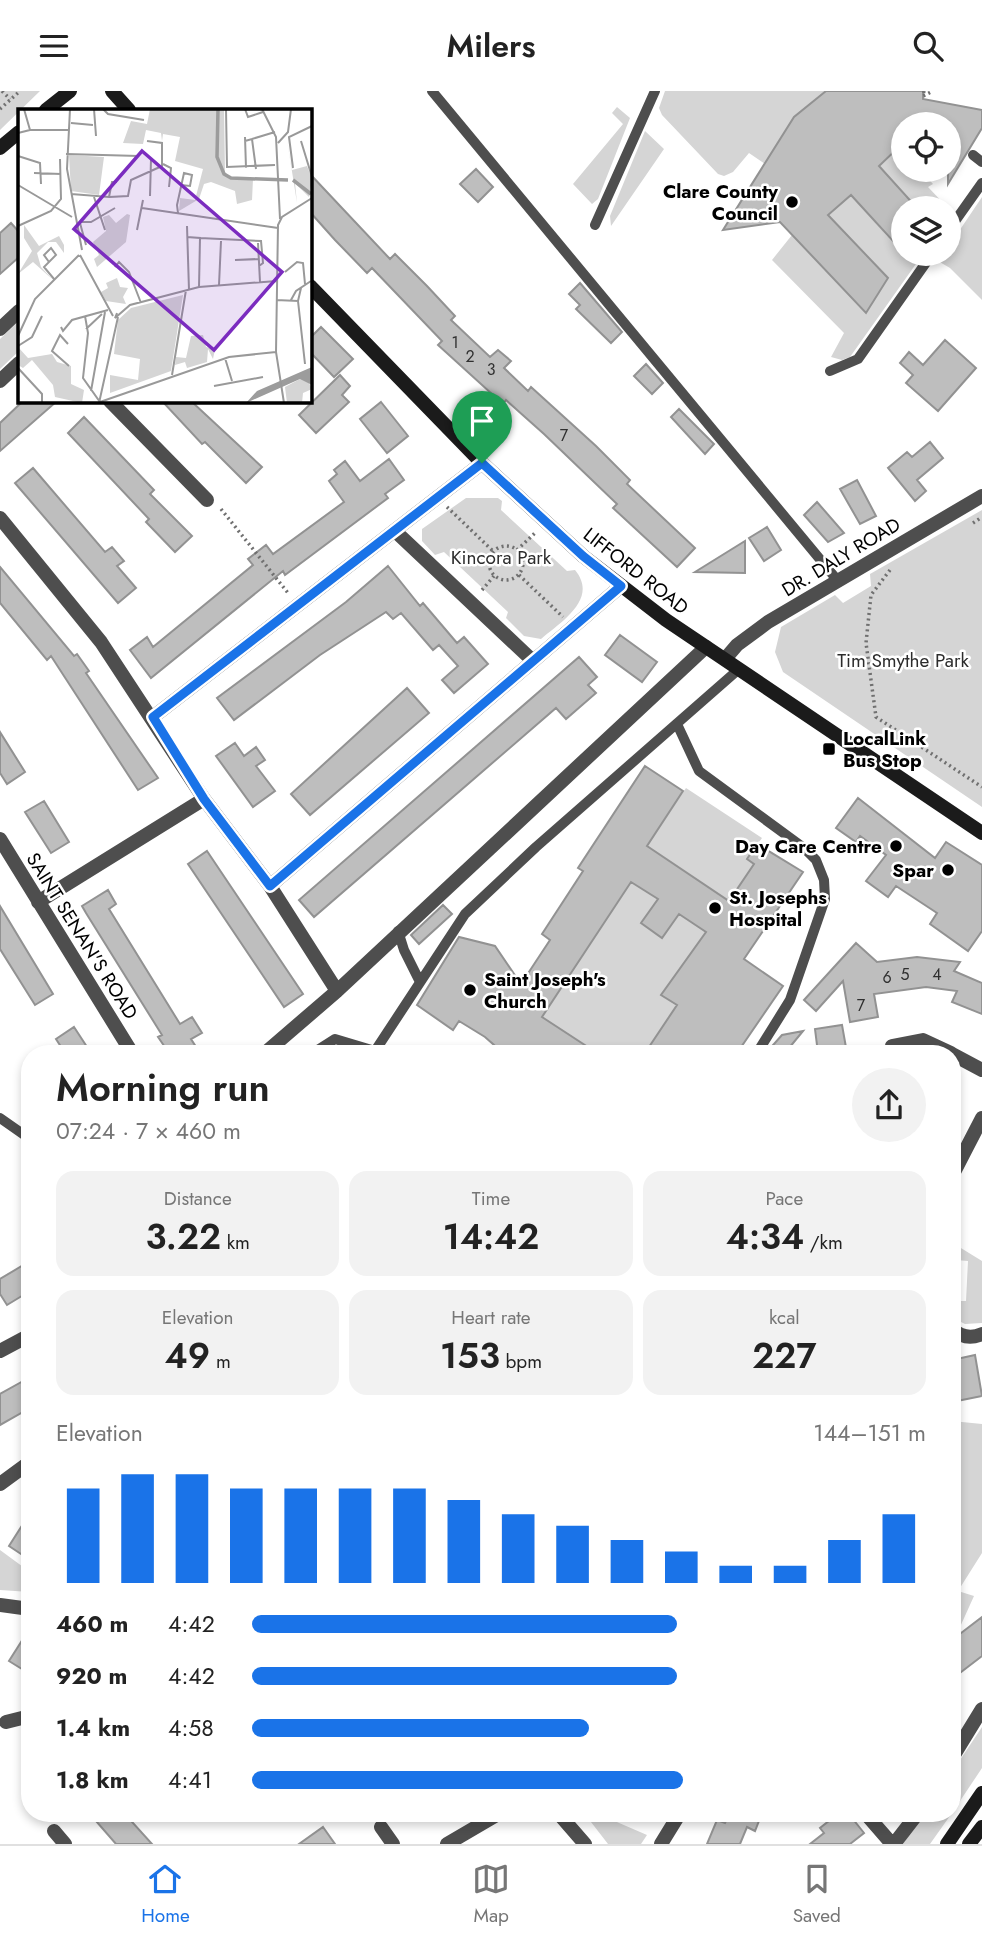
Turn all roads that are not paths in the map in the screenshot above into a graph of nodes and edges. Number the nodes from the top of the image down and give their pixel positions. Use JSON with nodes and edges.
{"nodes":[{"id":1,"x":70,"y":91,"type":"edge"},
{"id":2,"x":112,"y":91,"type":"edge"},
{"id":3,"x":432,"y":91,"type":"edge"},
{"id":4,"x":655,"y":91,"type":"edge"},
{"id":5,"x":47,"y":109,"type":"edge"},
{"id":6,"x":128,"y":109,"type":"edge"},
{"id":7,"x":18,"y":133,"type":"edge"},
{"id":8,"x":0,"y":148,"type":"edge"},
{"id":9,"x":982,"y":183,"type":"edge"},
{"id":10,"x":961,"y":213,"type":"edge"},
{"id":11,"x":595,"y":225,"type":"dead end"},
{"id":12,"x":924,"y":266,"type":"edge"},
{"id":13,"x":312,"y":288,"type":"edge"},
{"id":14,"x":18,"y":312,"type":"edge"},
{"id":15,"x":0,"y":329,"type":"edge"},
{"id":16,"x":18,"y":364,"type":"edge"},
{"id":17,"x":830,"y":371,"type":"dead end"},
{"id":18,"x":0,"y":381,"type":"edge"},
{"id":19,"x":112,"y":403,"type":"edge"},
{"id":20,"x":482,"y":463,"type":"junction"},
{"id":21,"x":982,"y":496,"type":"edge"},
{"id":22,"x":207,"y":500,"type":"road end"},
{"id":23,"x":0,"y":518,"type":"edge"},
{"id":24,"x":395,"y":531,"type":"junction"},
{"id":25,"x":838,"y":581,"type":"junction"},
{"id":26,"x":621,"y":586,"type":"junction"},
{"id":27,"x":706,"y":647,"type":"junction"},
{"id":28,"x":725,"y":659,"type":"junction"},
{"id":29,"x":533,"y":661,"type":"junction"},
{"id":30,"x":739,"y":669,"type":"junction"},
{"id":31,"x":153,"y":717,"type":"junction"},
{"id":32,"x":677,"y":724,"type":"junction"},
{"id":33,"x":204,"y":799,"type":"junction"},
{"id":34,"x":982,"y":833,"type":"edge"},
{"id":35,"x":0,"y":839,"type":"edge"},
{"id":36,"x":270,"y":886,"type":"junction"},
{"id":37,"x":38,"y":902,"type":"junction"},
{"id":38,"x":398,"y":931,"type":"junction"},
{"id":39,"x":420,"y":982,"type":"junction"},
{"id":40,"x":337,"y":991,"type":"junction"},
{"id":41,"x":127,"y":1045,"type":"edge"},
{"id":42,"x":274,"y":1045,"type":"edge"},
{"id":43,"x":326,"y":1045,"type":"edge"},
{"id":44,"x":354,"y":1045,"type":"edge"},
{"id":45,"x":381,"y":1045,"type":"edge"},
{"id":46,"x":762,"y":1045,"type":"edge"},
{"id":47,"x":897,"y":1045,"type":"edge"},
{"id":48,"x":933,"y":1045,"type":"edge"},
{"id":49,"x":961,"y":1059,"type":"edge"},
{"id":50,"x":982,"y":1070,"type":"edge"},
{"id":51,"x":0,"y":1118,"type":"edge"},
{"id":52,"x":982,"y":1118,"type":"edge"},
{"id":53,"x":21,"y":1133,"type":"edge"},
{"id":54,"x":961,"y":1159,"type":"edge"},
{"id":55,"x":982,"y":1333,"type":"edge"},
{"id":56,"x":961,"y":1335,"type":"edge"},
{"id":57,"x":21,"y":1339,"type":"edge"},
{"id":58,"x":2,"y":1346,"type":"edge"},
{"id":59,"x":21,"y":1469,"type":"edge"},
{"id":60,"x":0,"y":1484,"type":"edge"},
{"id":61,"x":0,"y":1605,"type":"edge"},
{"id":62,"x":21,"y":1608,"type":"edge"},
{"id":63,"x":982,"y":1709,"type":"edge"},
{"id":64,"x":21,"y":1718,"type":"edge"},
{"id":65,"x":6,"y":1722,"type":"dead end"},
{"id":66,"x":961,"y":1743,"type":"edge"},
{"id":67,"x":982,"y":1793,"type":"edge"},
{"id":68,"x":485,"y":1822,"type":"edge"},
{"id":69,"x":566,"y":1822,"type":"edge"},
{"id":70,"x":674,"y":1822,"type":"edge"},
{"id":71,"x":873,"y":1822,"type":"edge"},
{"id":72,"x":911,"y":1822,"type":"edge"},
{"id":73,"x":381,"y":1827,"type":"dead end"},
{"id":74,"x":982,"y":1827,"type":"edge"},
{"id":75,"x":54,"y":1831,"type":"dead end"},
{"id":76,"x":65,"y":1844,"type":"edge"},
{"id":77,"x":393,"y":1844,"type":"edge"},
{"id":78,"x":447,"y":1844,"type":"edge"},
{"id":79,"x":585,"y":1844,"type":"edge"},
{"id":80,"x":661,"y":1844,"type":"edge"},
{"id":81,"x":893,"y":1844,"type":"edge"},
{"id":82,"x":947,"y":1844,"type":"edge"},
{"id":83,"x":969,"y":1844,"type":"edge"}],
"edges":[{"from":1,"to":5,"type":"main road"},
{"from":2,"to":6,"type":"main road"},
{"from":3,"to":25,"type":"lane"},
{"from":4,"to":11,"type":"lane"},
{"from":7,"to":8,"type":"main road"},
{"from":9,"to":10,"type":"lane"},
{"from":12,"to":17,"type":"lane"},
{"from":13,"to":20,"type":"main road","name":"LIFFORD ROAD"},
{"from":14,"to":15,"type":"street"},
{"from":16,"to":18,"type":"street"},
{"from":19,"to":22,"type":"street"},
{"from":20,"to":24,"type":"street"},
{"from":20,"to":26,"type":"main road","name":"LIFFORD ROAD"},
{"from":21,"to":25,"type":"street","name":"DR. DALY ROAD"},
{"from":23,"to":31,"type":"street"},
{"from":24,"to":29,"type":"street"},
{"from":24,"to":31,"type":"street"},
{"from":25,"to":28,"type":"street","name":"DR. DALY ROAD"},
{"from":26,"to":27,"type":"main road","name":"LIFFORD ROAD"},
{"from":26,"to":29,"type":"street"},
{"from":27,"to":28,"type":"main road","name":"LIFFORD ROAD"},
{"from":27,"to":38,"type":"street"},
{"from":28,"to":30,"type":"main road","name":"LIFFORD ROAD"},
{"from":29,"to":36,"type":"street"},
{"from":30,"to":32,"type":"lane"},
{"from":30,"to":34,"type":"main road","name":"LIFFORD ROAD"},
{"from":31,"to":33,"type":"street"},
{"from":32,"to":39,"type":"lane"},
{"from":32,"to":46,"type":"lane"},
{"from":33,"to":36,"type":"street"},
{"from":33,"to":37,"type":"street"},
{"from":35,"to":37,"type":"street","name":"SAINT SENAN'S ROAD"},
{"from":36,"to":40,"type":"street"},
{"from":37,"to":41,"type":"street","name":"SAINT SENAN'S ROAD"},
{"from":38,"to":39,"type":"lane"},
{"from":38,"to":40,"type":"street"},
{"from":39,"to":45,"type":"lane"},
{"from":40,"to":42,"type":"street"},
{"from":43,"to":44,"type":"lane"},
{"from":47,"to":48,"type":"street"},
{"from":49,"to":50,"type":"street"},
{"from":51,"to":53,"type":"lane"},
{"from":52,"to":54,"type":"street"},
{"from":55,"to":56,"type":"street"},
{"from":57,"to":58,"type":"street"},
{"from":59,"to":60,"type":"street"},
{"from":61,"to":62,"type":"street"},
{"from":63,"to":66,"type":"street"},
{"from":64,"to":65,"type":"street"},
{"from":67,"to":82,"type":"main road"},
{"from":68,"to":78,"type":"street"},
{"from":69,"to":79,"type":"street"},
{"from":70,"to":80,"type":"street"},
{"from":71,"to":81,"type":"street"},
{"from":72,"to":81,"type":"street"},
{"from":73,"to":77,"type":"street"},
{"from":74,"to":83,"type":"main road"},
{"from":75,"to":76,"type":"street"}]}
